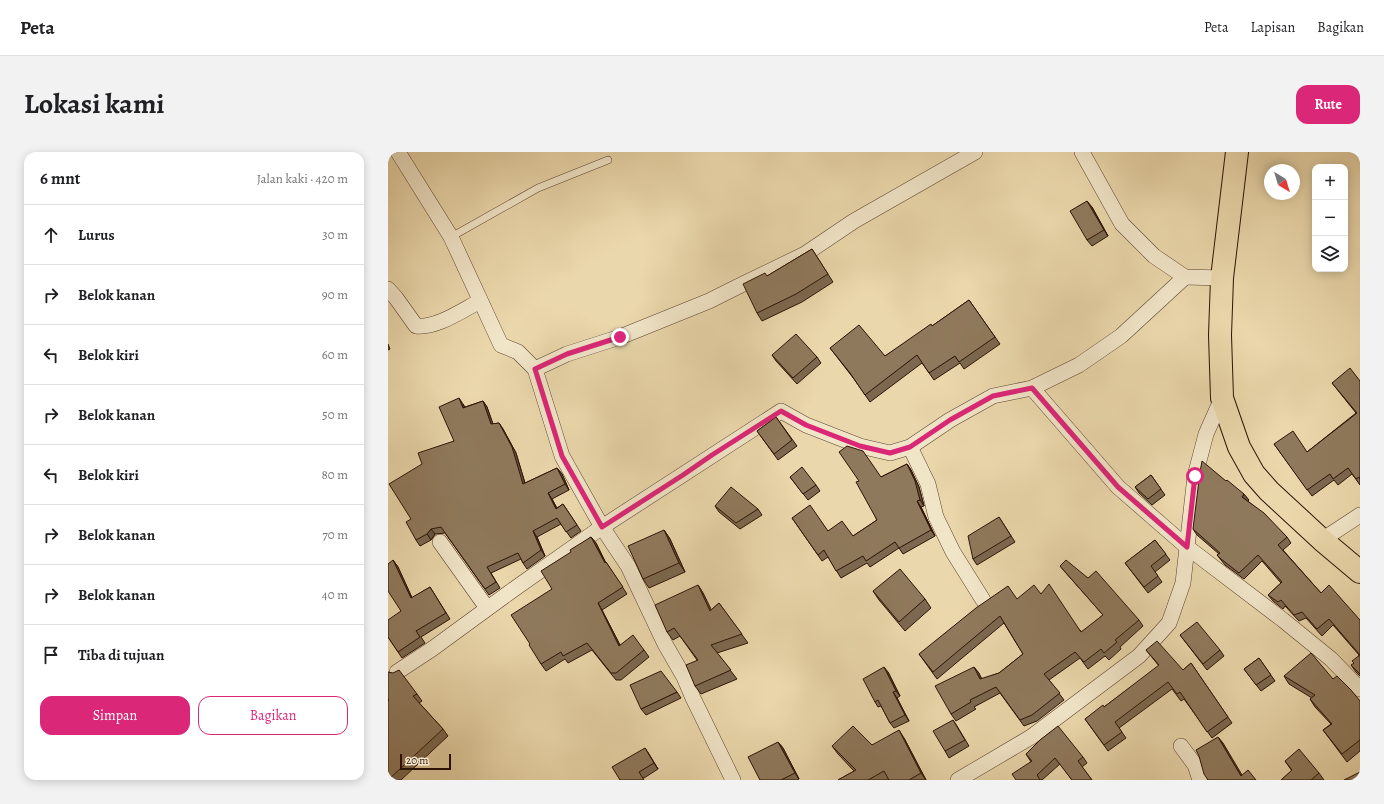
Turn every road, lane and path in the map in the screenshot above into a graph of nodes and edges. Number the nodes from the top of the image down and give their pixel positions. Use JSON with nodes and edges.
{"nodes":[{"id":1,"x":398,"y":152,"type":"edge"},
{"id":2,"x":975,"y":152,"type":"edge"},
{"id":3,"x":1082,"y":152,"type":"edge"},
{"id":4,"x":1237,"y":152,"type":"edge"},
{"id":5,"x":608,"y":160,"type":"dead end"},
{"id":6,"x":451,"y":237,"type":"junction"},
{"id":7,"x":1184,"y":277,"type":"junction"},
{"id":8,"x":1222,"y":278,"type":"junction"},
{"id":9,"x":388,"y":290,"type":"edge"},
{"id":10,"x":480,"y":301,"type":"junction"},
{"id":11,"x":535,"y":369,"type":"junction"},
{"id":12,"x":1032,"y":388,"type":"junction"},
{"id":13,"x":1222,"y":398,"type":"junction"},
{"id":14,"x":910,"y":447,"type":"junction"},
{"id":15,"x":1360,"y":515,"type":"edge"},
{"id":16,"x":602,"y":527,"type":"junction"},
{"id":17,"x":1322,"y":540,"type":"junction"},
{"id":18,"x":440,"y":542,"type":"dead end"},
{"id":19,"x":1187,"y":547,"type":"junction"},
{"id":20,"x":1360,"y":572,"type":"edge"},
{"id":21,"x":983,"y":600,"type":"dead end"},
{"id":22,"x":487,"y":608,"type":"junction"},
{"id":23,"x":397,"y":672,"type":"edge"},
{"id":24,"x":1360,"y":689,"type":"edge"},
{"id":25,"x":1182,"y":746,"type":"dead end"},
{"id":26,"x":733,"y":780,"type":"edge"},
{"id":27,"x":958,"y":780,"type":"edge"},
{"id":28,"x":1200,"y":780,"type":"edge"}],
"edges":[{"from":1,"to":6,"type":"street"},
{"from":2,"to":11,"type":"street"},
{"from":3,"to":7,"type":"street"},
{"from":4,"to":8,"type":"highway"},
{"from":5,"to":6,"type":"lane"},
{"from":6,"to":10,"type":"street"},
{"from":7,"to":8,"type":"street"},
{"from":7,"to":12,"type":"street"},
{"from":8,"to":13,"type":"highway"},
{"from":9,"to":10,"type":"street"},
{"from":10,"to":11,"type":"street"},
{"from":11,"to":16,"type":"street"},
{"from":12,"to":14,"type":"street"},
{"from":12,"to":19,"type":"street"},
{"from":13,"to":17,"type":"highway"},
{"from":13,"to":19,"type":"street"},
{"from":14,"to":16,"type":"street"},
{"from":14,"to":21,"type":"street"},
{"from":15,"to":17,"type":"street"},
{"from":16,"to":22,"type":"street"},
{"from":16,"to":26,"type":"street"},
{"from":17,"to":20,"type":"highway"},
{"from":18,"to":22,"type":"street"},
{"from":19,"to":24,"type":"street"},
{"from":19,"to":27,"type":"street"},
{"from":22,"to":23,"type":"street"},
{"from":25,"to":28,"type":"street"}]}
